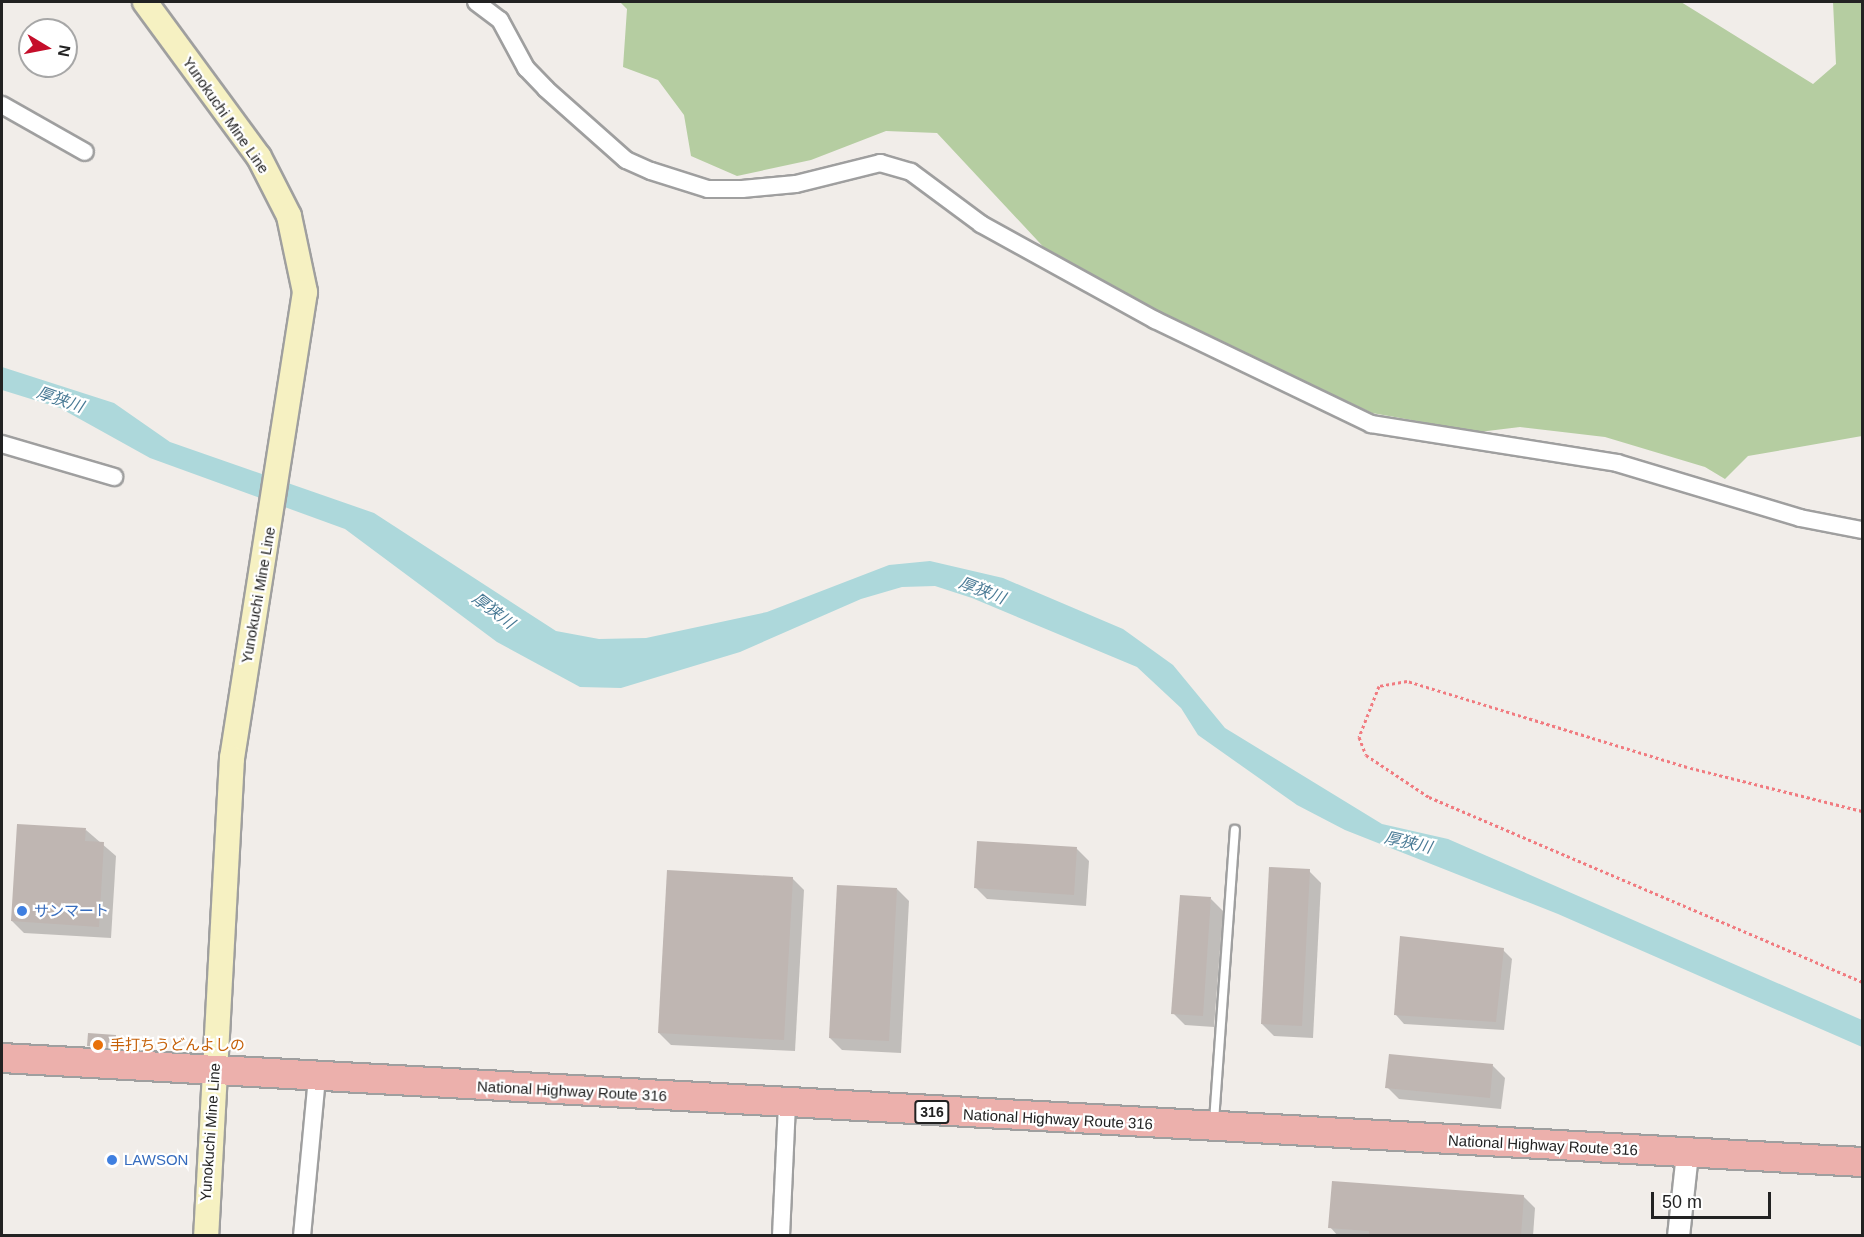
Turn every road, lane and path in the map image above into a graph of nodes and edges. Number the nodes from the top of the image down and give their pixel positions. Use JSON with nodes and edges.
{"nodes":[{"id":1,"x":146,"y":2,"type":"edge"},
{"id":2,"x":476,"y":2,"type":"edge"},
{"id":3,"x":2,"y":105,"type":"edge"},
{"id":4,"x":85,"y":152,"type":"dead end"},
{"id":5,"x":2,"y":444,"type":"edge"},
{"id":6,"x":114,"y":477,"type":"dead end"},
{"id":7,"x":1863,"y":530,"type":"edge"},
{"id":8,"x":1863,"y":811,"type":"edge"},
{"id":9,"x":1235,"y":830,"type":"dead end"},
{"id":10,"x":1863,"y":982,"type":"edge"},
{"id":11,"x":2,"y":1058,"type":"edge"},
{"id":12,"x":214,"y":1072,"type":"junction"},
{"id":13,"x":317,"y":1077,"type":"junction"},
{"id":14,"x":787,"y":1104,"type":"junction"},
{"id":15,"x":1214,"y":1127,"type":"junction"},
{"id":16,"x":1687,"y":1153,"type":"junction"},
{"id":17,"x":1863,"y":1162,"type":"edge"},
{"id":18,"x":206,"y":1236,"type":"edge"},
{"id":19,"x":302,"y":1236,"type":"edge"},
{"id":20,"x":781,"y":1236,"type":"edge"},
{"id":21,"x":1678,"y":1236,"type":"edge"}],
"edges":[{"from":1,"to":12,"type":"main road","name":"Yunokuchi Mine Line"},
{"from":2,"to":7,"type":"street"},
{"from":3,"to":4,"type":"street"},
{"from":5,"to":6,"type":"street"},
{"from":8,"to":10,"type":"path"},
{"from":9,"to":15,"type":"lane"},
{"from":11,"to":12,"type":"highway","name":"National Highway Route 316","number":"316"},
{"from":12,"to":13,"type":"highway","name":"National Highway Route 316","number":"316"},
{"from":12,"to":18,"type":"main road","name":"Yunokuchi Mine Line"},
{"from":13,"to":14,"type":"highway","name":"National Highway Route 316","number":"316"},
{"from":13,"to":19,"type":"street"},
{"from":14,"to":15,"type":"highway","name":"National Highway Route 316","number":"316"},
{"from":14,"to":20,"type":"street"},
{"from":15,"to":16,"type":"highway","name":"National Highway Route 316","number":"316"},
{"from":16,"to":17,"type":"highway","name":"National Highway Route 316","number":"316"},
{"from":16,"to":21,"type":"street"}]}
